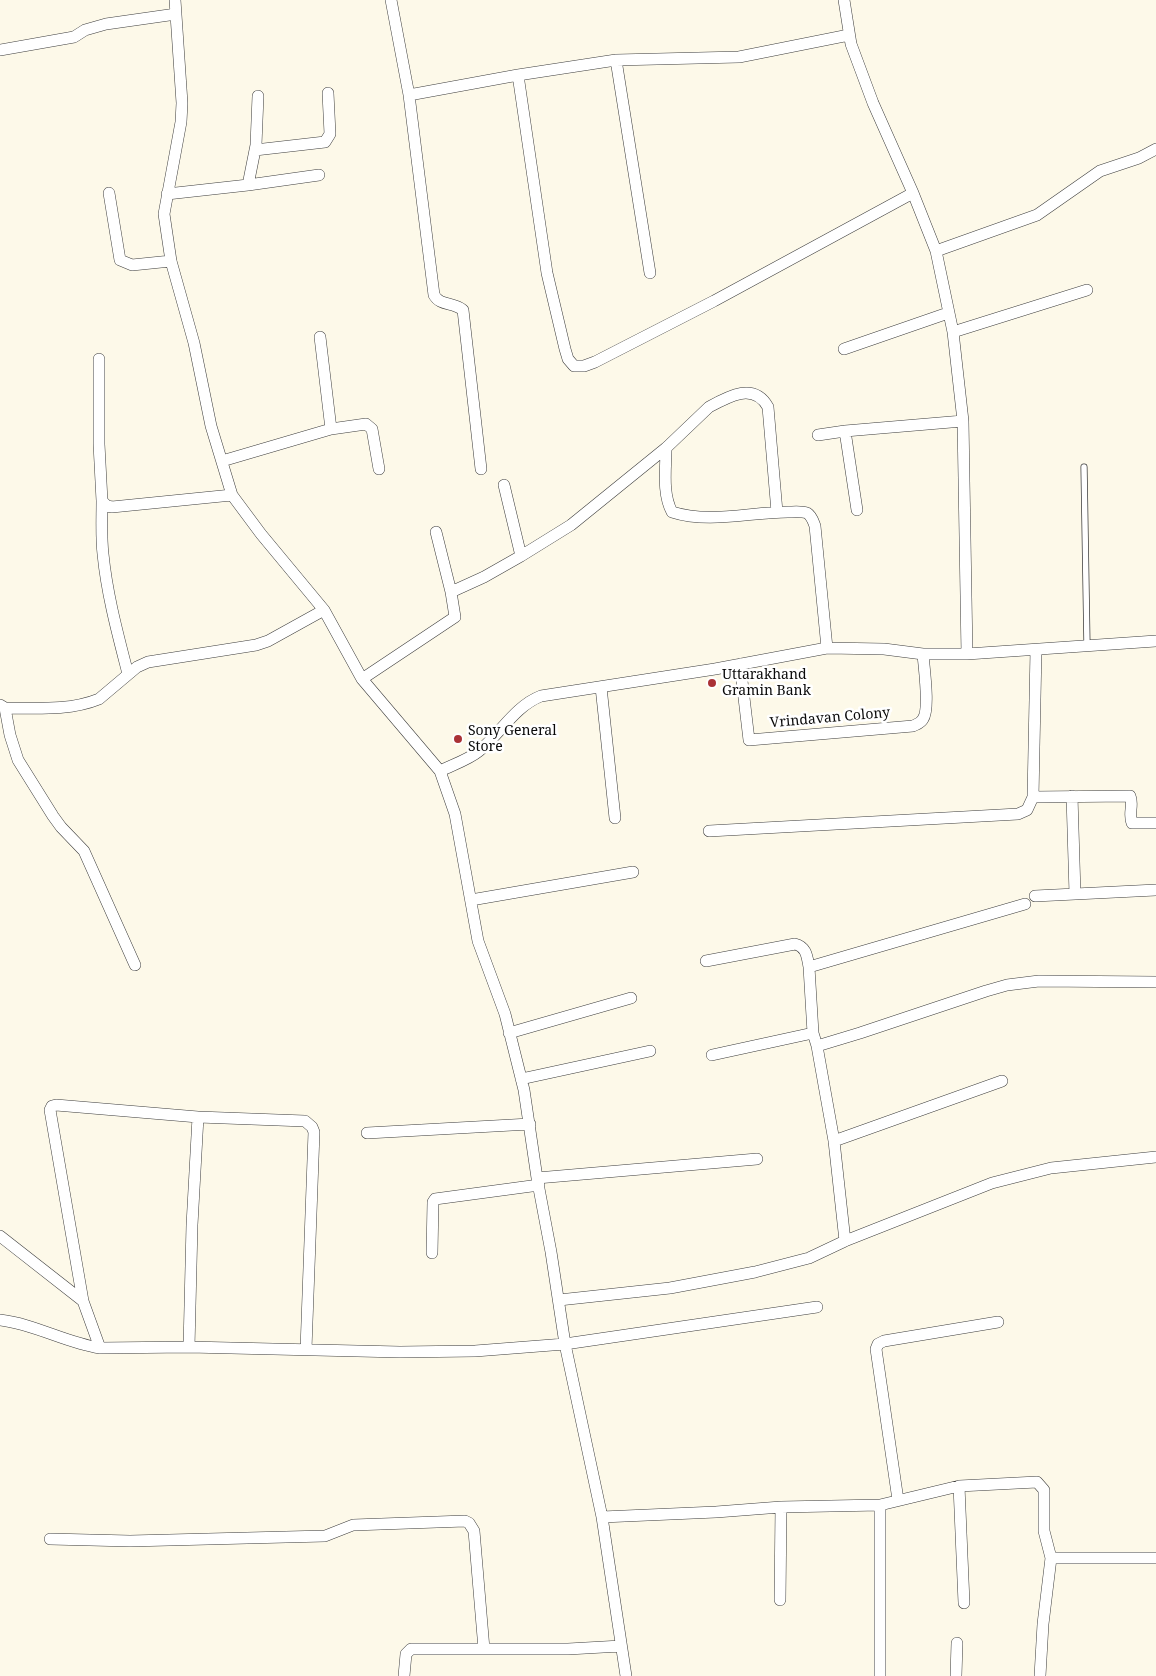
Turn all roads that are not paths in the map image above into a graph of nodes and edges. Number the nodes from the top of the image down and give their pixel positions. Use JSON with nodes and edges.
{"nodes":[{"id":1,"x":175,"y":0,"type":"edge"},
{"id":2,"x":391,"y":0,"type":"edge"},
{"id":3,"x":844,"y":0,"type":"edge"},
{"id":4,"x":176,"y":14,"type":"junction"},
{"id":5,"x":849,"y":35,"type":"junction"},
{"id":6,"x":0,"y":50,"type":"edge"},
{"id":7,"x":616,"y":60,"type":"junction"},
{"id":8,"x":518,"y":75,"type":"junction"},
{"id":9,"x":328,"y":93,"type":"dead end"},
{"id":10,"x":409,"y":95,"type":"junction"},
{"id":11,"x":258,"y":96,"type":"dead end"},
{"id":12,"x":1156,"y":149,"type":"edge"},
{"id":13,"x":255,"y":150,"type":"junction"},
{"id":14,"x":319,"y":175,"type":"dead end"},
{"id":15,"x":248,"y":185,"type":"junction"},
{"id":16,"x":109,"y":193,"type":"dead end"},
{"id":17,"x":913,"y":193,"type":"junction"},
{"id":18,"x":167,"y":194,"type":"junction"},
{"id":19,"x":936,"y":251,"type":"junction"},
{"id":20,"x":172,"y":261,"type":"junction"},
{"id":21,"x":650,"y":273,"type":"dead end"},
{"id":22,"x":1087,"y":290,"type":"dead end"},
{"id":23,"x":948,"y":313,"type":"junction"},
{"id":24,"x":953,"y":332,"type":"junction"},
{"id":25,"x":320,"y":337,"type":"dead end"},
{"id":26,"x":844,"y":349,"type":"dead end"},
{"id":27,"x":99,"y":359,"type":"dead end"},
{"id":28,"x":963,"y":421,"type":"junction"},
{"id":29,"x":331,"y":429,"type":"junction"},
{"id":30,"x":845,"y":431,"type":"junction"},
{"id":31,"x":818,"y":435,"type":"dead end"},
{"id":32,"x":666,"y":448,"type":"junction"},
{"id":33,"x":222,"y":461,"type":"junction"},
{"id":34,"x":1084,"y":467,"type":"dead end"},
{"id":35,"x":379,"y":469,"type":"dead end"},
{"id":36,"x":480,"y":469,"type":"dead end"},
{"id":37,"x":504,"y":485,"type":"dead end"},
{"id":38,"x":232,"y":495,"type":"junction"},
{"id":39,"x":102,"y":500,"type":"junction"},
{"id":40,"x":857,"y":510,"type":"dead end"},
{"id":41,"x":777,"y":512,"type":"junction"},
{"id":42,"x":436,"y":532,"type":"dead end"},
{"id":43,"x":521,"y":556,"type":"junction"},
{"id":44,"x":451,"y":592,"type":"junction"},
{"id":45,"x":324,"y":610,"type":"junction"},
{"id":46,"x":1156,"y":641,"type":"edge"},
{"id":47,"x":1087,"y":645,"type":"junction"},
{"id":48,"x":827,"y":648,"type":"junction"},
{"id":49,"x":1036,"y":650,"type":"junction"},
{"id":50,"x":923,"y":654,"type":"junction"},
{"id":51,"x":967,"y":654,"type":"junction"},
{"id":52,"x":740,"y":664,"type":"junction"},
{"id":53,"x":128,"y":674,"type":"junction"},
{"id":54,"x":362,"y":679,"type":"junction"},
{"id":55,"x":601,"y":688,"type":"junction"},
{"id":56,"x":2,"y":707,"type":"edge"},
{"id":57,"x":440,"y":771,"type":"junction"},
{"id":58,"x":1072,"y":796,"type":"junction"},
{"id":59,"x":1033,"y":797,"type":"junction"},
{"id":60,"x":615,"y":818,"type":"dead end"},
{"id":61,"x":1156,"y":823,"type":"edge"},
{"id":62,"x":709,"y":831,"type":"dead end"},
{"id":63,"x":633,"y":872,"type":"dead end"},
{"id":64,"x":1156,"y":890,"type":"edge"},
{"id":65,"x":1075,"y":894,"type":"junction"},
{"id":66,"x":1035,"y":896,"type":"dead end"},
{"id":67,"x":471,"y":900,"type":"junction"},
{"id":68,"x":1024,"y":904,"type":"dead end"},
{"id":69,"x":706,"y":961,"type":"dead end"},
{"id":70,"x":136,"y":966,"type":"dead end"},
{"id":71,"x":809,"y":968,"type":"junction"},
{"id":72,"x":1156,"y":982,"type":"edge"},
{"id":73,"x":631,"y":998,"type":"dead end"},
{"id":74,"x":509,"y":1033,"type":"junction"},
{"id":75,"x":813,"y":1033,"type":"junction"},
{"id":76,"x":817,"y":1046,"type":"junction"},
{"id":77,"x":650,"y":1051,"type":"dead end"},
{"id":78,"x":712,"y":1055,"type":"dead end"},
{"id":79,"x":521,"y":1078,"type":"junction"},
{"id":80,"x":1002,"y":1081,"type":"dead end"},
{"id":81,"x":198,"y":1117,"type":"junction"},
{"id":82,"x":530,"y":1124,"type":"junction"},
{"id":83,"x":367,"y":1133,"type":"dead end"},
{"id":84,"x":834,"y":1140,"type":"junction"},
{"id":85,"x":1156,"y":1157,"type":"edge"},
{"id":86,"x":757,"y":1159,"type":"dead end"},
{"id":87,"x":538,"y":1182,"type":"junction"},
{"id":88,"x":0,"y":1236,"type":"edge"},
{"id":89,"x":845,"y":1241,"type":"junction"},
{"id":90,"x":432,"y":1253,"type":"dead end"},
{"id":91,"x":559,"y":1300,"type":"junction"},
{"id":92,"x":83,"y":1301,"type":"junction"},
{"id":93,"x":818,"y":1307,"type":"dead end"},
{"id":94,"x":0,"y":1320,"type":"edge"},
{"id":95,"x":998,"y":1322,"type":"dead end"},
{"id":96,"x":565,"y":1344,"type":"junction"},
{"id":97,"x":100,"y":1348,"type":"junction"},
{"id":98,"x":189,"y":1348,"type":"junction"},
{"id":99,"x":306,"y":1349,"type":"junction"},
{"id":100,"x":959,"y":1486,"type":"junction"},
{"id":101,"x":898,"y":1500,"type":"junction"},
{"id":102,"x":880,"y":1504,"type":"junction"},
{"id":103,"x":781,"y":1506,"type":"junction"},
{"id":104,"x":602,"y":1517,"type":"junction"},
{"id":105,"x":50,"y":1539,"type":"dead end"},
{"id":106,"x":1051,"y":1558,"type":"junction"},
{"id":107,"x":1156,"y":1558,"type":"edge"},
{"id":108,"x":780,"y":1600,"type":"dead end"},
{"id":109,"x":964,"y":1603,"type":"dead end"},
{"id":110,"x":957,"y":1643,"type":"dead end"},
{"id":111,"x":621,"y":1646,"type":"junction"},
{"id":112,"x":484,"y":1649,"type":"junction"},
{"id":113,"x":404,"y":1676,"type":"edge"},
{"id":114,"x":626,"y":1676,"type":"edge"},
{"id":115,"x":880,"y":1676,"type":"edge"},
{"id":116,"x":956,"y":1676,"type":"edge"},
{"id":117,"x":1040,"y":1676,"type":"edge"}],
"edges":[{"from":1,"to":4,"type":"street"},
{"from":2,"to":10,"type":"street"},
{"from":3,"to":5,"type":"street"},
{"from":4,"to":6,"type":"street"},
{"from":4,"to":18,"type":"street"},
{"from":5,"to":7,"type":"street"},
{"from":5,"to":17,"type":"street"},
{"from":7,"to":8,"type":"street"},
{"from":7,"to":21,"type":"street"},
{"from":8,"to":10,"type":"street"},
{"from":8,"to":17,"type":"street"},
{"from":9,"to":13,"type":"street"},
{"from":10,"to":36,"type":"street"},
{"from":11,"to":13,"type":"street"},
{"from":12,"to":19,"type":"street"},
{"from":13,"to":15,"type":"street"},
{"from":14,"to":15,"type":"street"},
{"from":15,"to":18,"type":"street"},
{"from":16,"to":20,"type":"street"},
{"from":17,"to":19,"type":"street"},
{"from":18,"to":20,"type":"street"},
{"from":19,"to":23,"type":"street"},
{"from":20,"to":33,"type":"street"},
{"from":22,"to":24,"type":"street"},
{"from":23,"to":24,"type":"street"},
{"from":23,"to":26,"type":"street"},
{"from":24,"to":28,"type":"street"},
{"from":25,"to":29,"type":"street"},
{"from":27,"to":39,"type":"street"},
{"from":28,"to":30,"type":"street"},
{"from":28,"to":51,"type":"street"},
{"from":29,"to":33,"type":"street"},
{"from":29,"to":35,"type":"street"},
{"from":30,"to":31,"type":"street"},
{"from":30,"to":40,"type":"street"},
{"from":32,"to":41,"type":"street"},
{"from":32,"to":41,"type":"street"},
{"from":32,"to":43,"type":"street"},
{"from":33,"to":38,"type":"street"},
{"from":34,"to":47,"type":"lane"},
{"from":37,"to":43,"type":"street"},
{"from":38,"to":39,"type":"street"},
{"from":38,"to":45,"type":"street"},
{"from":39,"to":53,"type":"street"},
{"from":41,"to":48,"type":"street"},
{"from":42,"to":44,"type":"street"},
{"from":43,"to":44,"type":"street"},
{"from":44,"to":54,"type":"street"},
{"from":45,"to":53,"type":"street"},
{"from":45,"to":54,"type":"street"},
{"from":46,"to":47,"type":"street"},
{"from":47,"to":49,"type":"street"},
{"from":48,"to":50,"type":"street"},
{"from":48,"to":52,"type":"street"},
{"from":49,"to":51,"type":"street"},
{"from":49,"to":59,"type":"street"},
{"from":50,"to":51,"type":"street"},
{"from":50,"to":52,"type":"street","name":"Vrindavan Colony"},
{"from":52,"to":55,"type":"street"},
{"from":53,"to":56,"type":"street"},
{"from":54,"to":57,"type":"street"},
{"from":55,"to":57,"type":"street"},
{"from":55,"to":60,"type":"street"},
{"from":56,"to":70,"type":"street"},
{"from":57,"to":67,"type":"street"},
{"from":58,"to":59,"type":"street"},
{"from":58,"to":61,"type":"street"},
{"from":58,"to":65,"type":"street"},
{"from":59,"to":62,"type":"street"},
{"from":63,"to":67,"type":"street"},
{"from":64,"to":65,"type":"street"},
{"from":65,"to":66,"type":"street"},
{"from":67,"to":74,"type":"street"},
{"from":68,"to":71,"type":"street"},
{"from":69,"to":71,"type":"street"},
{"from":71,"to":75,"type":"street"},
{"from":72,"to":76,"type":"street"},
{"from":73,"to":74,"type":"street"},
{"from":74,"to":79,"type":"street"},
{"from":75,"to":76,"type":"street"},
{"from":75,"to":78,"type":"street"},
{"from":76,"to":84,"type":"street"},
{"from":77,"to":79,"type":"street"},
{"from":79,"to":82,"type":"street"},
{"from":80,"to":84,"type":"street"},
{"from":81,"to":92,"type":"street"},
{"from":81,"to":98,"type":"street"},
{"from":81,"to":99,"type":"street"},
{"from":82,"to":83,"type":"street"},
{"from":82,"to":87,"type":"street"},
{"from":84,"to":89,"type":"street"},
{"from":85,"to":89,"type":"street"},
{"from":86,"to":87,"type":"street"},
{"from":87,"to":90,"type":"street"},
{"from":87,"to":91,"type":"street"},
{"from":88,"to":92,"type":"street"},
{"from":89,"to":91,"type":"street"},
{"from":91,"to":96,"type":"street"},
{"from":92,"to":97,"type":"street"},
{"from":93,"to":96,"type":"street"},
{"from":94,"to":97,"type":"street"},
{"from":95,"to":101,"type":"street"},
{"from":96,"to":99,"type":"street"},
{"from":96,"to":104,"type":"street"},
{"from":97,"to":98,"type":"street"},
{"from":98,"to":99,"type":"street"},
{"from":100,"to":101,"type":"street"},
{"from":100,"to":106,"type":"street"},
{"from":100,"to":109,"type":"street"},
{"from":101,"to":102,"type":"street"},
{"from":102,"to":103,"type":"street"},
{"from":102,"to":115,"type":"street"},
{"from":103,"to":104,"type":"street"},
{"from":103,"to":108,"type":"street"},
{"from":104,"to":111,"type":"street"},
{"from":105,"to":112,"type":"street"},
{"from":106,"to":107,"type":"street"},
{"from":106,"to":117,"type":"street"},
{"from":110,"to":116,"type":"street"},
{"from":111,"to":112,"type":"street"},
{"from":111,"to":114,"type":"street"},
{"from":112,"to":113,"type":"street"}]}
